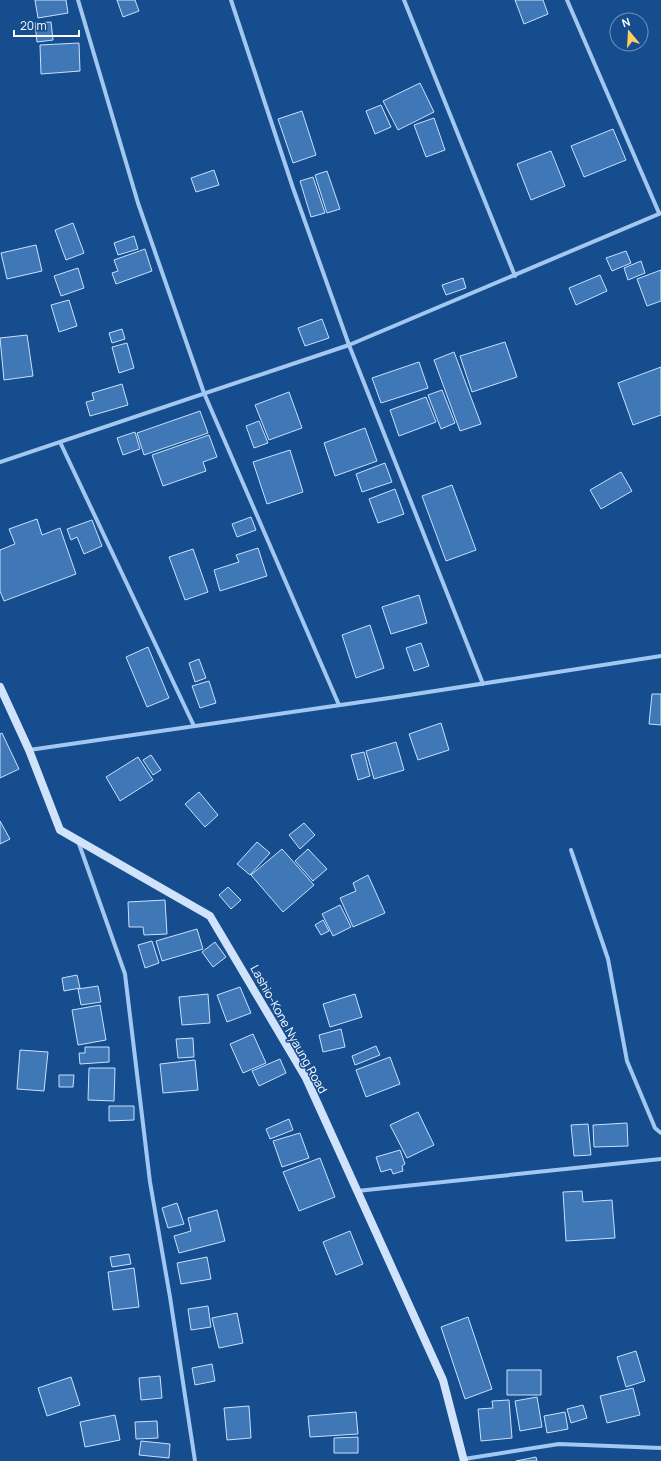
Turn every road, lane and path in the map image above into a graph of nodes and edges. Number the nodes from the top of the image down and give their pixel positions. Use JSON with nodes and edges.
{"nodes":[{"id":1,"x":78,"y":0,"type":"edge"},
{"id":2,"x":231,"y":0,"type":"edge"},
{"id":3,"x":404,"y":0,"type":"edge"},
{"id":4,"x":567,"y":0,"type":"edge"},
{"id":5,"x":660,"y":213,"type":"edge"},
{"id":6,"x":515,"y":276,"type":"junction"},
{"id":7,"x":349,"y":345,"type":"junction"},
{"id":8,"x":204,"y":393,"type":"junction"},
{"id":9,"x":60,"y":442,"type":"junction"},
{"id":10,"x":0,"y":462,"type":"edge"},
{"id":11,"x":661,"y":656,"type":"edge"},
{"id":12,"x":483,"y":684,"type":"junction"},
{"id":13,"x":0,"y":687,"type":"edge"},
{"id":14,"x":339,"y":706,"type":"junction"},
{"id":15,"x":194,"y":726,"type":"junction"},
{"id":16,"x":29,"y":750,"type":"junction"},
{"id":17,"x":77,"y":840,"type":"junction"},
{"id":18,"x":571,"y":850,"type":"dead end"},
{"id":19,"x":661,"y":1133,"type":"edge"},
{"id":20,"x":661,"y":1159,"type":"edge"},
{"id":21,"x":358,"y":1191,"type":"junction"},
{"id":22,"x":661,"y":1448,"type":"edge"},
{"id":23,"x":464,"y":1460,"type":"edge"},
{"id":24,"x":195,"y":1461,"type":"edge"}],
"edges":[{"from":1,"to":8,"type":"street"},
{"from":2,"to":7,"type":"street"},
{"from":3,"to":6,"type":"street"},
{"from":4,"to":5,"type":"street"},
{"from":5,"to":6,"type":"street"},
{"from":6,"to":7,"type":"street"},
{"from":7,"to":8,"type":"street"},
{"from":7,"to":12,"type":"street"},
{"from":8,"to":9,"type":"street"},
{"from":8,"to":14,"type":"street"},
{"from":9,"to":10,"type":"street"},
{"from":9,"to":15,"type":"street"},
{"from":11,"to":12,"type":"street"},
{"from":12,"to":14,"type":"street"},
{"from":13,"to":16,"type":"main road","name":"Lashio-Kone Nyaung Road"},
{"from":14,"to":15,"type":"street"},
{"from":15,"to":16,"type":"street"},
{"from":16,"to":17,"type":"main road","name":"Lashio-Kone Nyaung Road"},
{"from":17,"to":21,"type":"main road","name":"Lashio-Kone Nyaung Road"},
{"from":17,"to":24,"type":"street"},
{"from":18,"to":19,"type":"street"},
{"from":20,"to":21,"type":"street"},
{"from":21,"to":23,"type":"main road","name":"Lashio-Kone Nyaung Road"},
{"from":22,"to":23,"type":"street"}]}
